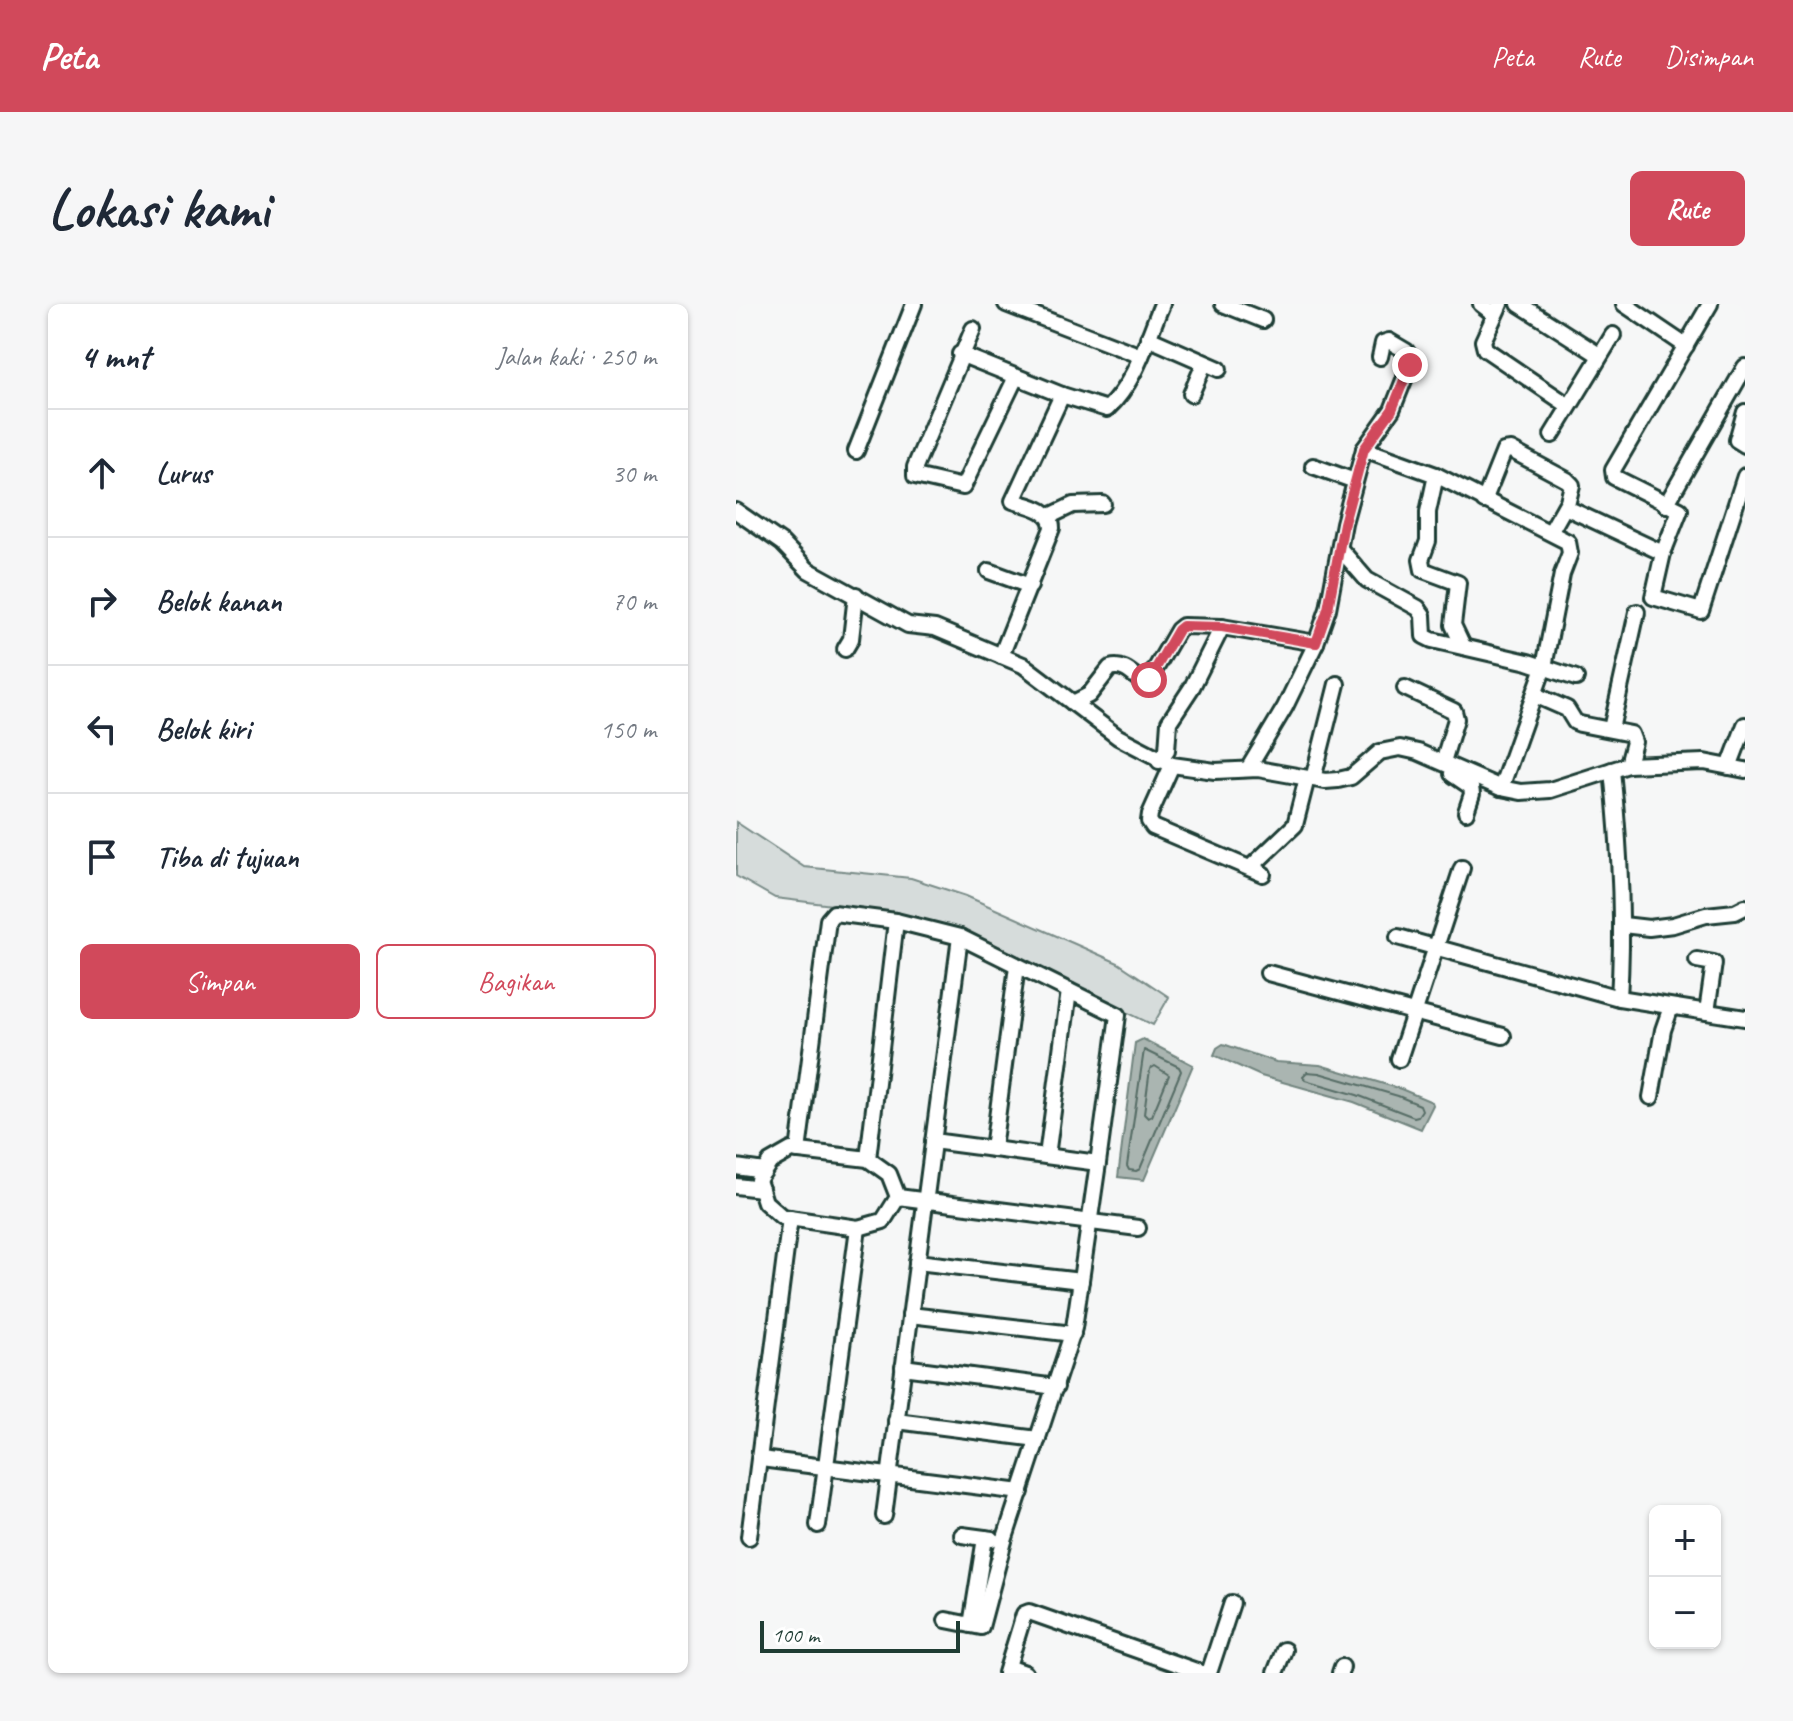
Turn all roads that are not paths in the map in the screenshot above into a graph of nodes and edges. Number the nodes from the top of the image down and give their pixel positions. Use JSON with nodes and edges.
{"nodes":[{"id":1,"x":914,"y":304,"type":"edge"},
{"id":2,"x":1006,"y":304,"type":"edge"},
{"id":3,"x":1162,"y":304,"type":"edge"},
{"id":4,"x":1223,"y":304,"type":"edge"},
{"id":5,"x":1481,"y":304,"type":"edge"},
{"id":6,"x":1519,"y":304,"type":"edge"},
{"id":7,"x":1624,"y":304,"type":"edge"},
{"id":8,"x":1710,"y":304,"type":"edge"},
{"id":9,"x":1497,"y":309,"type":"edge"},
{"id":10,"x":1263,"y":320,"type":"dead end"},
{"id":11,"x":973,"y":329,"type":"dead end"},
{"id":12,"x":1613,"y":335,"type":"dead end"},
{"id":13,"x":1148,"y":338,"type":"junction"},
{"id":14,"x":1686,"y":346,"type":"junction"},
{"id":15,"x":960,"y":354,"type":"junction"},
{"id":16,"x":1599,"y":355,"type":"junction"},
{"id":17,"x":1141,"y":356,"type":"junction"},
{"id":18,"x":1380,"y":357,"type":"dead end"},
{"id":19,"x":1745,"y":367,"type":"edge"},
{"id":20,"x":1016,"y":377,"type":"junction"},
{"id":21,"x":1191,"y":394,"type":"dead end"},
{"id":22,"x":1062,"y":395,"type":"junction"},
{"id":23,"x":1569,"y":406,"type":"junction"},
{"id":24,"x":1745,"y":412,"type":"edge"},
{"id":25,"x":1552,"y":435,"type":"dead end"},
{"id":26,"x":1745,"y":445,"type":"edge"},
{"id":27,"x":1364,"y":449,"type":"junction"},
{"id":28,"x":856,"y":451,"type":"dead end"},
{"id":29,"x":1313,"y":466,"type":"dead end"},
{"id":30,"x":1436,"y":475,"type":"junction"},
{"id":31,"x":1745,"y":476,"type":"edge"},
{"id":32,"x":1355,"y":481,"type":"junction"},
{"id":33,"x":1484,"y":501,"type":"junction"},
{"id":34,"x":1103,"y":504,"type":"dead end"},
{"id":35,"x":1666,"y":505,"type":"junction"},
{"id":36,"x":1565,"y":507,"type":"junction"},
{"id":37,"x":736,"y":511,"type":"edge"},
{"id":38,"x":1050,"y":516,"type":"junction"},
{"id":39,"x":1551,"y":531,"type":"junction"},
{"id":40,"x":1341,"y":550,"type":"junction"},
{"id":41,"x":1663,"y":553,"type":"junction"},
{"id":42,"x":989,"y":571,"type":"dead end"},
{"id":43,"x":1030,"y":586,"type":"junction"},
{"id":44,"x":856,"y":595,"type":"junction"},
{"id":45,"x":1637,"y":612,"type":"dead end"},
{"id":46,"x":1222,"y":627,"type":"junction"},
{"id":47,"x":1316,"y":643,"type":"junction"},
{"id":48,"x":1463,"y":646,"type":"junction"},
{"id":49,"x":845,"y":649,"type":"dead end"},
{"id":50,"x":1001,"y":656,"type":"junction"},
{"id":51,"x":1544,"y":667,"type":"junction"},
{"id":52,"x":1576,"y":678,"type":"dead end"},
{"id":53,"x":1337,"y":684,"type":"dead end"},
{"id":54,"x":1405,"y":688,"type":"dead end"},
{"id":55,"x":1535,"y":695,"type":"junction"},
{"id":56,"x":1073,"y":703,"type":"junction"},
{"id":57,"x":1745,"y":725,"type":"edge"},
{"id":58,"x":1611,"y":729,"type":"junction"},
{"id":59,"x":1165,"y":763,"type":"junction"},
{"id":60,"x":1447,"y":764,"type":"junction"},
{"id":61,"x":1628,"y":765,"type":"junction"},
{"id":62,"x":1729,"y":767,"type":"junction"},
{"id":63,"x":1248,"y":769,"type":"junction"},
{"id":64,"x":1612,"y":770,"type":"junction"},
{"id":65,"x":1745,"y":770,"type":"edge"},
{"id":66,"x":1310,"y":779,"type":"junction"},
{"id":67,"x":1501,"y":788,"type":"junction"},
{"id":68,"x":1466,"y":812,"type":"dead end"},
{"id":69,"x":1462,"y":868,"type":"dead end"},
{"id":70,"x":1745,"y":907,"type":"edge"},
{"id":71,"x":896,"y":921,"type":"junction"},
{"id":72,"x":1623,"y":925,"type":"junction"},
{"id":73,"x":960,"y":937,"type":"junction"},
{"id":74,"x":1398,"y":937,"type":"dead end"},
{"id":75,"x":1434,"y":948,"type":"junction"},
{"id":76,"x":1697,"y":960,"type":"dead end"},
{"id":77,"x":1017,"y":966,"type":"junction"},
{"id":78,"x":1268,"y":973,"type":"dead end"},
{"id":79,"x":1069,"y":991,"type":"junction"},
{"id":80,"x":1619,"y":998,"type":"junction"},
{"id":81,"x":1671,"y":1007,"type":"junction"},
{"id":82,"x":1414,"y":1011,"type":"junction"},
{"id":83,"x":1707,"y":1012,"type":"junction"},
{"id":84,"x":1745,"y":1018,"type":"edge"},
{"id":85,"x":1503,"y":1036,"type":"dead end"},
{"id":86,"x":1399,"y":1059,"type":"dead end"},
{"id":87,"x":1651,"y":1097,"type":"dead end"},
{"id":88,"x":933,"y":1141,"type":"junction"},
{"id":89,"x":993,"y":1149,"type":"junction"},
{"id":90,"x":798,"y":1151,"type":"junction"},
{"id":91,"x":1047,"y":1156,"type":"junction"},
{"id":92,"x":868,"y":1159,"type":"junction"},
{"id":93,"x":1098,"y":1163,"type":"junction"},
{"id":94,"x":736,"y":1167,"type":"edge"},
{"id":95,"x":764,"y":1171,"type":"junction"},
{"id":96,"x":736,"y":1186,"type":"edge"},
{"id":97,"x":761,"y":1189,"type":"junction"},
{"id":98,"x":898,"y":1197,"type":"junction"},
{"id":99,"x":925,"y":1200,"type":"junction"},
{"id":100,"x":790,"y":1218,"type":"junction"},
{"id":101,"x":1089,"y":1222,"type":"junction"},
{"id":102,"x":858,"y":1228,"type":"junction"},
{"id":103,"x":1138,"y":1228,"type":"dead end"},
{"id":104,"x":917,"y":1262,"type":"junction"},
{"id":105,"x":1081,"y":1281,"type":"junction"},
{"id":106,"x":910,"y":1315,"type":"junction"},
{"id":107,"x":1073,"y":1334,"type":"junction"},
{"id":108,"x":903,"y":1367,"type":"junction"},
{"id":109,"x":1056,"y":1387,"type":"junction"},
{"id":110,"x":896,"y":1421,"type":"junction"},
{"id":111,"x":1038,"y":1439,"type":"junction"},
{"id":112,"x":761,"y":1459,"type":"junction"},
{"id":113,"x":826,"y":1466,"type":"junction"},
{"id":114,"x":889,"y":1476,"type":"junction"},
{"id":115,"x":1021,"y":1492,"type":"junction"},
{"id":116,"x":884,"y":1516,"type":"dead end"},
{"id":117,"x":818,"y":1525,"type":"dead end"},
{"id":118,"x":962,"y":1535,"type":"dead end"},
{"id":119,"x":749,"y":1537,"type":"dead end"},
{"id":120,"x":985,"y":1538,"type":"junction"},
{"id":121,"x":1004,"y":1541,"type":"junction"},
{"id":122,"x":1232,"y":1603,"type":"dead end"},
{"id":123,"x":946,"y":1620,"type":"dead end"},
{"id":124,"x":971,"y":1625,"type":"junction"},
{"id":125,"x":1284,"y":1650,"type":"dead end"},
{"id":126,"x":1007,"y":1670,"type":"edge"},
{"id":127,"x":1025,"y":1673,"type":"edge"},
{"id":128,"x":1202,"y":1673,"type":"edge"},
{"id":129,"x":1209,"y":1673,"type":"edge"},
{"id":130,"x":1275,"y":1673,"type":"edge"}],
"edges":[{"from":1,"to":28,"type":"street"},
{"from":2,"to":17,"type":"street"},
{"from":3,"to":13,"type":"street"},
{"from":4,"to":10,"type":"street"},
{"from":5,"to":9,"type":"street"},
{"from":6,"to":16,"type":"street"},
{"from":7,"to":14,"type":"street"},
{"from":8,"to":14,"type":"street"},
{"from":9,"to":23,"type":"street"},
{"from":11,"to":15,"type":"street"},
{"from":12,"to":16,"type":"street"},
{"from":13,"to":17,"type":"street"},
{"from":13,"to":21,"type":"street"},
{"from":14,"to":35,"type":"street"},
{"from":15,"to":20,"type":"street"},
{"from":15,"to":20,"type":"street"},
{"from":16,"to":23,"type":"street"},
{"from":17,"to":22,"type":"street"},
{"from":18,"to":27,"type":"street"},
{"from":19,"to":35,"type":"street"},
{"from":20,"to":22,"type":"street"},
{"from":22,"to":38,"type":"street"},
{"from":23,"to":25,"type":"street"},
{"from":24,"to":26,"type":"street"},
{"from":27,"to":30,"type":"street"},
{"from":27,"to":32,"type":"street"},
{"from":29,"to":32,"type":"street"},
{"from":30,"to":33,"type":"street"},
{"from":30,"to":48,"type":"street"},
{"from":31,"to":41,"type":"street"},
{"from":32,"to":40,"type":"street"},
{"from":33,"to":36,"type":"street"},
{"from":33,"to":39,"type":"street"},
{"from":34,"to":38,"type":"street"},
{"from":35,"to":41,"type":"street"},
{"from":36,"to":39,"type":"street"},
{"from":36,"to":41,"type":"street"},
{"from":37,"to":44,"type":"street"},
{"from":38,"to":43,"type":"street"},
{"from":39,"to":51,"type":"street"},
{"from":40,"to":47,"type":"street"},
{"from":40,"to":48,"type":"street"},
{"from":42,"to":43,"type":"street"},
{"from":43,"to":50,"type":"street"},
{"from":44,"to":49,"type":"street"},
{"from":44,"to":50,"type":"street"},
{"from":45,"to":58,"type":"street"},
{"from":46,"to":47,"type":"street"},
{"from":46,"to":56,"type":"street"},
{"from":46,"to":59,"type":"street"},
{"from":47,"to":63,"type":"street"},
{"from":48,"to":51,"type":"street"},
{"from":50,"to":56,"type":"street"},
{"from":51,"to":52,"type":"street"},
{"from":51,"to":55,"type":"street"},
{"from":53,"to":66,"type":"street"},
{"from":54,"to":60,"type":"street"},
{"from":55,"to":58,"type":"street"},
{"from":55,"to":67,"type":"street"},
{"from":56,"to":59,"type":"street"},
{"from":57,"to":62,"type":"street"},
{"from":58,"to":61,"type":"street"},
{"from":59,"to":63,"type":"street"},
{"from":59,"to":66,"type":"street"},
{"from":60,"to":66,"type":"street"},
{"from":60,"to":67,"type":"street"},
{"from":60,"to":68,"type":"street"},
{"from":61,"to":62,"type":"street"},
{"from":61,"to":64,"type":"street"},
{"from":62,"to":65,"type":"street"},
{"from":63,"to":66,"type":"street"},
{"from":64,"to":67,"type":"street"},
{"from":64,"to":72,"type":"street"},
{"from":69,"to":75,"type":"street"},
{"from":70,"to":72,"type":"street"},
{"from":71,"to":73,"type":"street"},
{"from":71,"to":90,"type":"street"},
{"from":71,"to":92,"type":"street"},
{"from":72,"to":80,"type":"street"},
{"from":73,"to":77,"type":"street"},
{"from":73,"to":88,"type":"street"},
{"from":74,"to":75,"type":"street"},
{"from":75,"to":80,"type":"street"},
{"from":75,"to":82,"type":"street"},
{"from":76,"to":83,"type":"street"},
{"from":77,"to":79,"type":"street"},
{"from":77,"to":89,"type":"street"},
{"from":78,"to":82,"type":"street"},
{"from":79,"to":91,"type":"street"},
{"from":79,"to":93,"type":"street"},
{"from":80,"to":81,"type":"street"},
{"from":81,"to":83,"type":"street"},
{"from":81,"to":87,"type":"street"},
{"from":82,"to":85,"type":"street"},
{"from":82,"to":86,"type":"street"},
{"from":83,"to":84,"type":"street"},
{"from":88,"to":89,"type":"street"},
{"from":88,"to":99,"type":"street"},
{"from":89,"to":91,"type":"street"},
{"from":90,"to":92,"type":"street"},
{"from":90,"to":95,"type":"street"},
{"from":91,"to":93,"type":"street"},
{"from":92,"to":98,"type":"street"},
{"from":93,"to":101,"type":"street"},
{"from":94,"to":95,"type":"street"},
{"from":95,"to":97,"type":"street"},
{"from":96,"to":97,"type":"street"},
{"from":97,"to":100,"type":"street"},
{"from":98,"to":99,"type":"street"},
{"from":98,"to":102,"type":"street"},
{"from":99,"to":101,"type":"street"},
{"from":99,"to":104,"type":"street"},
{"from":100,"to":102,"type":"street"},
{"from":100,"to":112,"type":"street"},
{"from":101,"to":103,"type":"street"},
{"from":101,"to":105,"type":"street"},
{"from":102,"to":113,"type":"street"},
{"from":104,"to":105,"type":"street"},
{"from":104,"to":106,"type":"street"},
{"from":105,"to":107,"type":"street"},
{"from":106,"to":107,"type":"street"},
{"from":106,"to":108,"type":"street"},
{"from":107,"to":109,"type":"street"},
{"from":108,"to":109,"type":"street"},
{"from":108,"to":110,"type":"street"},
{"from":109,"to":111,"type":"street"},
{"from":110,"to":111,"type":"street"},
{"from":110,"to":114,"type":"street"},
{"from":111,"to":115,"type":"street"},
{"from":112,"to":113,"type":"street"},
{"from":112,"to":119,"type":"street"},
{"from":113,"to":114,"type":"street"},
{"from":113,"to":117,"type":"street"},
{"from":114,"to":115,"type":"street"},
{"from":114,"to":116,"type":"street"},
{"from":115,"to":121,"type":"street"},
{"from":118,"to":120,"type":"street"},
{"from":120,"to":121,"type":"street"},
{"from":120,"to":124,"type":"street"},
{"from":121,"to":124,"type":"street"},
{"from":122,"to":129,"type":"street"},
{"from":123,"to":124,"type":"street"},
{"from":125,"to":130,"type":"street"},
{"from":126,"to":127,"type":"street"},
{"from":126,"to":128,"type":"street"}]}
